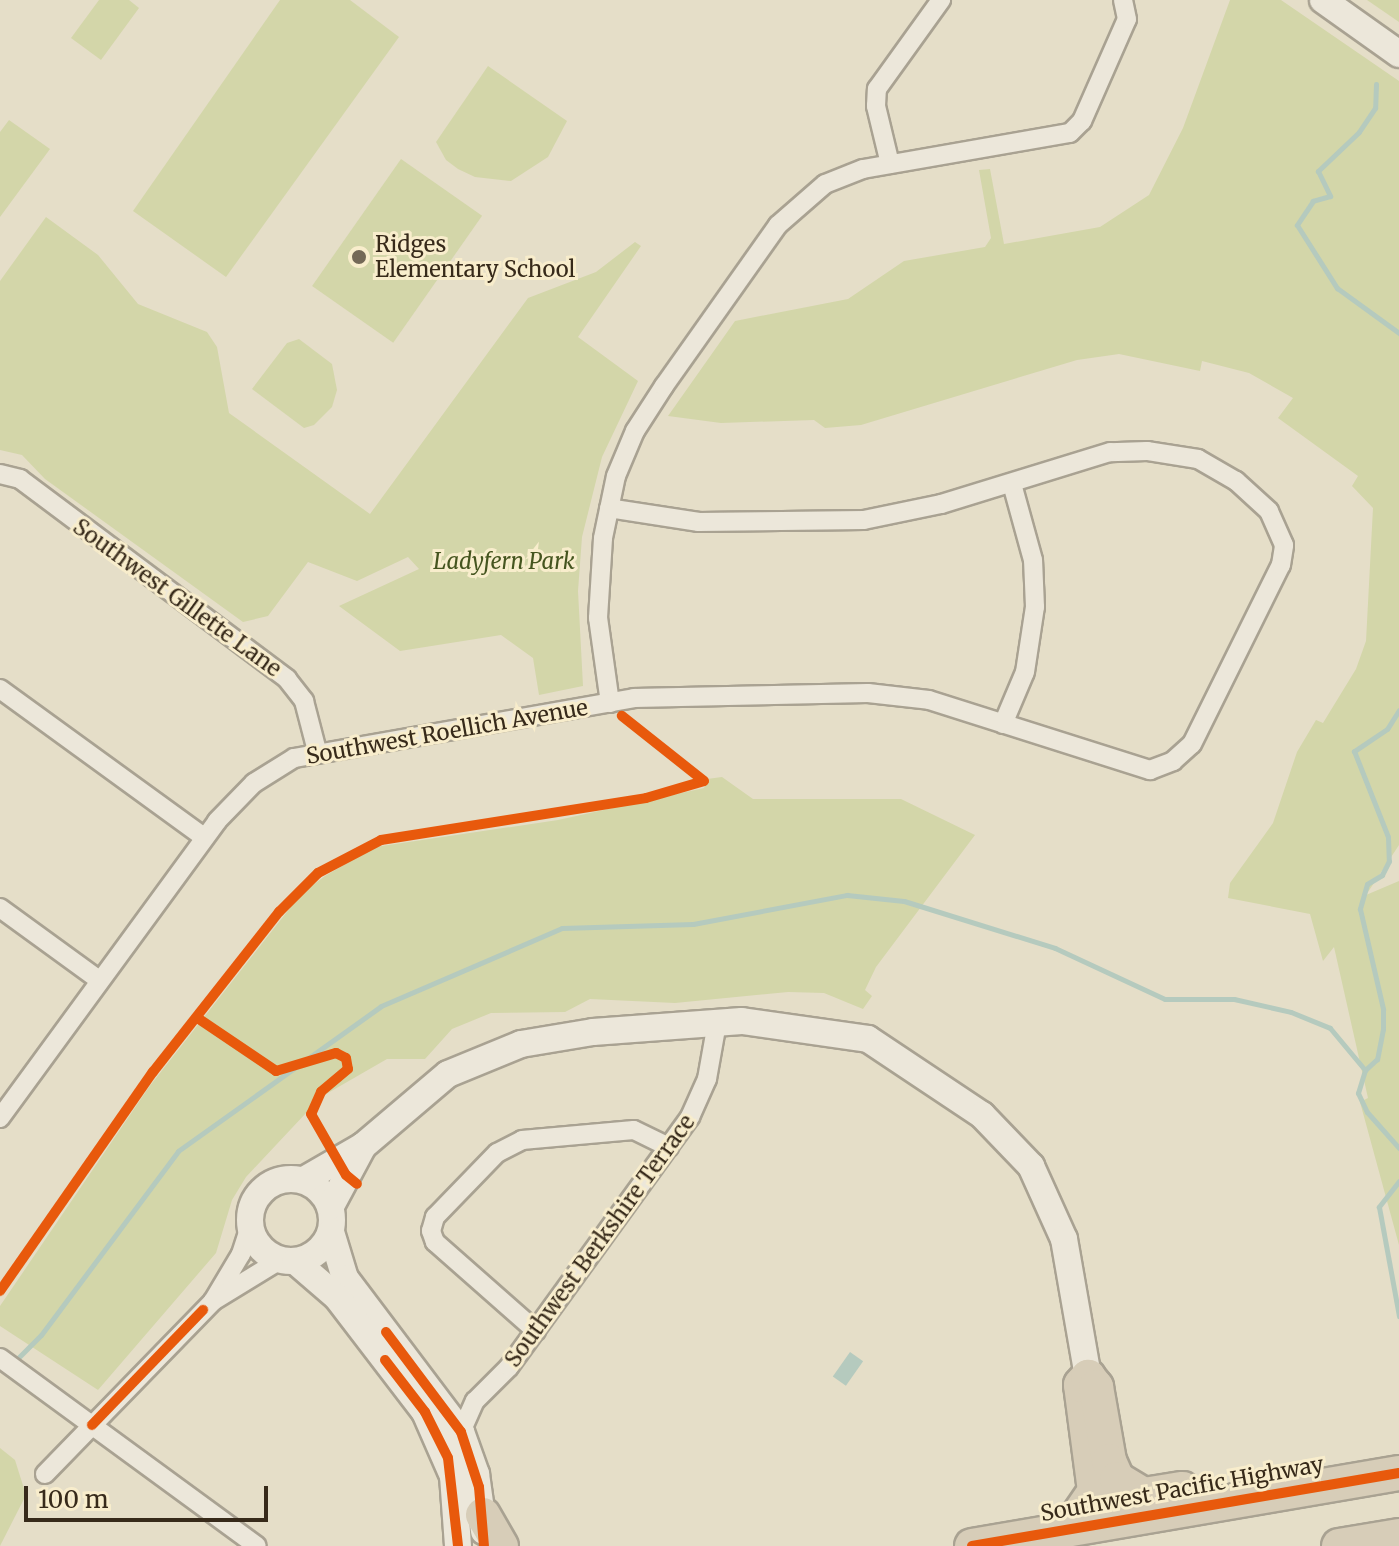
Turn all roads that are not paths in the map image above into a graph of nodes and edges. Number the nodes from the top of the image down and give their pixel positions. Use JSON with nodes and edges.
{"nodes":[{"id":1,"x":941,"y":0,"type":"edge"},
{"id":2,"x":1323,"y":0,"type":"edge"},
{"id":3,"x":1126,"y":3,"type":"edge"},
{"id":4,"x":1399,"y":54,"type":"edge"},
{"id":5,"x":890,"y":164,"type":"junction"},
{"id":6,"x":1,"y":474,"type":"edge"},
{"id":7,"x":1012,"y":484,"type":"junction"},
{"id":8,"x":609,"y":508,"type":"junction"},
{"id":9,"x":0,"y":689,"type":"edge"},
{"id":10,"x":610,"y":703,"type":"junction"},
{"id":11,"x":1003,"y":724,"type":"junction"},
{"id":12,"x":317,"y":751,"type":"junction"},
{"id":13,"x":204,"y":837,"type":"junction"},
{"id":14,"x":0,"y":908,"type":"edge"},
{"id":15,"x":99,"y":980,"type":"junction"},
{"id":16,"x":717,"y":1023,"type":"junction"},
{"id":17,"x":0,"y":1118,"type":"edge"},
{"id":18,"x":363,"y":1146,"type":"junction"},
{"id":19,"x":669,"y":1147,"type":"junction"},
{"id":20,"x":304,"y":1180,"type":"junction"},
{"id":21,"x":331,"y":1219,"type":"junction"},
{"id":22,"x":250,"y":1227,"type":"junction"},
{"id":23,"x":287,"y":1260,"type":"junction"},
{"id":24,"x":213,"y":1301,"type":"junction"},
{"id":25,"x":536,"y":1331,"type":"junction"},
{"id":26,"x":0,"y":1358,"type":"edge"},
{"id":27,"x":1088,"y":1377,"type":"junction"},
{"id":28,"x":441,"y":1399,"type":"junction"},
{"id":29,"x":475,"y":1401,"type":"junction"},
{"id":30,"x":92,"y":1425,"type":"junction"},
{"id":31,"x":461,"y":1432,"type":"junction"},
{"id":32,"x":1399,"y":1473,"type":"edge"},
{"id":33,"x":45,"y":1474,"type":"dead end"},
{"id":34,"x":1253,"y":1497,"type":"junction"},
{"id":35,"x":1069,"y":1529,"type":"junction"},
{"id":36,"x":484,"y":1531,"type":"edge"},
{"id":37,"x":1399,"y":1536,"type":"edge"},
{"id":38,"x":257,"y":1546,"type":"edge"},
{"id":39,"x":458,"y":1546,"type":"edge"},
{"id":40,"x":501,"y":1546,"type":"edge"},
{"id":41,"x":972,"y":1546,"type":"edge"},
{"id":42,"x":1339,"y":1546,"type":"edge"}],
"edges":[{"from":1,"to":5,"type":"street"},
{"from":2,"to":4,"type":"street"},
{"from":3,"to":5,"type":"street"},
{"from":5,"to":8,"type":"street"},
{"from":6,"to":12,"type":"street","name":"Southwest Gillette Lane"},
{"from":7,"to":8,"type":"street"},
{"from":7,"to":11,"type":"street"},
{"from":7,"to":11,"type":"street","name":"Southwest Roellich Avenue"},
{"from":8,"to":10,"type":"street"},
{"from":9,"to":13,"type":"street"},
{"from":10,"to":11,"type":"street","name":"Southwest Roellich Avenue"},
{"from":10,"to":12,"type":"street","name":"Southwest Roellich Avenue"},
{"from":12,"to":13,"type":"street","name":"Southwest Roellich Avenue"},
{"from":13,"to":15,"type":"street","name":"Southwest Roellich Avenue"},
{"from":14,"to":15,"type":"street"},
{"from":15,"to":17,"type":"street","name":"Southwest Roellich Avenue"},
{"from":16,"to":18,"type":"street"},
{"from":16,"to":19,"type":"street","name":"Southwest Berkshire Terrace"},
{"from":16,"to":27,"type":"street"},
{"from":18,"to":20,"type":"street"},
{"from":18,"to":21,"type":"street"},
{"from":19,"to":25,"type":"street","name":"Southwest Berkshire Terrace"},
{"from":19,"to":25,"type":"street"},
{"from":20,"to":21,"type":"street"},
{"from":20,"to":22,"type":"street"},
{"from":21,"to":23,"type":"street"},
{"from":21,"to":28,"type":"street"},
{"from":22,"to":23,"type":"street"},
{"from":22,"to":24,"type":"street"},
{"from":23,"to":24,"type":"street"},
{"from":23,"to":39,"type":"street"},
{"from":24,"to":30,"type":"street"},
{"from":25,"to":29,"type":"street","name":"Southwest Berkshire Terrace"},
{"from":26,"to":30,"type":"street"},
{"from":27,"to":34,"type":"highway"},
{"from":27,"to":35,"type":"highway"},
{"from":28,"to":29,"type":"street"},
{"from":28,"to":31,"type":"street"},
{"from":29,"to":31,"type":"street","name":"Southwest Berkshire Terrace"},
{"from":30,"to":33,"type":"street"},
{"from":30,"to":38,"type":"street"},
{"from":31,"to":36,"type":"street"},
{"from":32,"to":34,"type":"highway","name":"Southwest Pacific Highway"},
{"from":34,"to":35,"type":"highway","name":"Southwest Pacific Highway"},
{"from":35,"to":41,"type":"highway","name":"Southwest Pacific Highway"},
{"from":36,"to":40,"type":"highway"},
{"from":37,"to":42,"type":"highway"}]}
